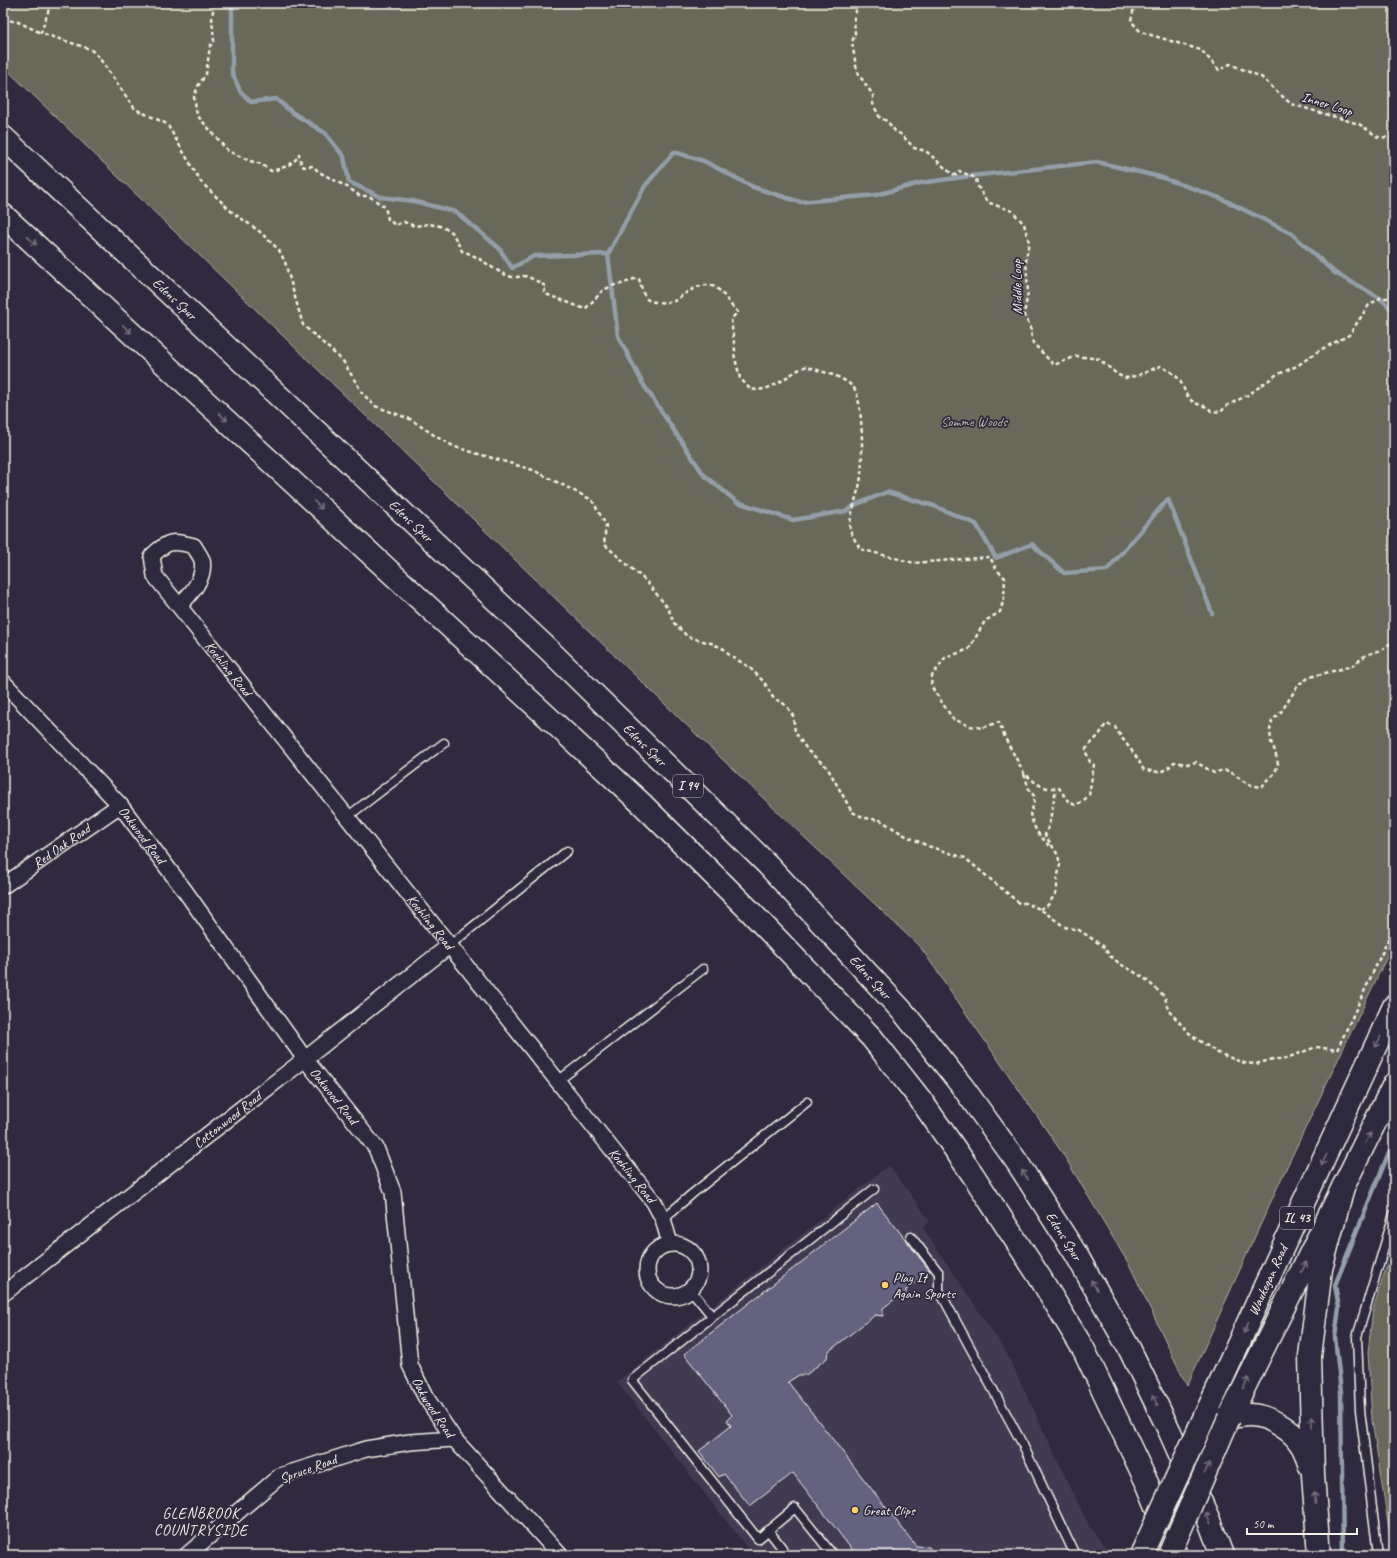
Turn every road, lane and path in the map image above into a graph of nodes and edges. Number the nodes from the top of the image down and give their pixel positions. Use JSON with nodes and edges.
{"nodes":[{"id":1,"x":51,"y":3,"type":"edge"},
{"id":2,"x":214,"y":3,"type":"edge"},
{"id":3,"x":858,"y":3,"type":"edge"},
{"id":4,"x":1135,"y":3,"type":"edge"},
{"id":5,"x":3,"y":19,"type":"edge"},
{"id":6,"x":41,"y":33,"type":"junction"},
{"id":7,"x":3,"y":137,"type":"edge"},
{"id":8,"x":1394,"y":138,"type":"edge"},
{"id":9,"x":3,"y":214,"type":"edge"},
{"id":10,"x":1394,"y":298,"type":"edge"},
{"id":11,"x":179,"y":606,"type":"dead end"},
{"id":12,"x":1394,"y":641,"type":"edge"},
{"id":13,"x":3,"y":682,"type":"edge"},
{"id":14,"x":444,"y":742,"type":"dead end"},
{"id":15,"x":1024,"y":773,"type":"junction"},
{"id":16,"x":1056,"y":788,"type":"junction"},
{"id":17,"x":120,"y":805,"type":"junction"},
{"id":18,"x":347,"y":817,"type":"junction"},
{"id":19,"x":566,"y":851,"type":"dead end"},
{"id":20,"x":1058,"y":855,"type":"junction"},
{"id":21,"x":3,"y":886,"type":"edge"},
{"id":22,"x":1040,"y":909,"type":"junction"},
{"id":23,"x":1394,"y":927,"type":"edge"},
{"id":24,"x":450,"y":946,"type":"junction"},
{"id":25,"x":703,"y":970,"type":"dead end"},
{"id":26,"x":1394,"y":1006,"type":"edge"},
{"id":27,"x":306,"y":1060,"type":"junction"},
{"id":28,"x":558,"y":1081,"type":"junction"},
{"id":29,"x":1394,"y":1084,"type":"edge"},
{"id":30,"x":807,"y":1102,"type":"dead end"},
{"id":31,"x":1343,"y":1187,"type":"junction"},
{"id":32,"x":874,"y":1189,"type":"dead end"},
{"id":33,"x":1394,"y":1214,"type":"edge"},
{"id":34,"x":663,"y":1219,"type":"junction"},
{"id":35,"x":911,"y":1237,"type":"dead end"},
{"id":36,"x":670,"y":1244,"type":"junction"},
{"id":37,"x":690,"y":1289,"type":"junction"},
{"id":38,"x":3,"y":1294,"type":"edge"},
{"id":39,"x":712,"y":1316,"type":"junction"},
{"id":40,"x":1229,"y":1418,"type":"junction"},
{"id":41,"x":1199,"y":1429,"type":"junction"},
{"id":42,"x":454,"y":1439,"type":"junction"},
{"id":43,"x":1313,"y":1475,"type":"junction"},
{"id":44,"x":768,"y":1530,"type":"junction"},
{"id":45,"x":782,"y":1548,"type":"dead end"},
{"id":46,"x":187,"y":1555,"type":"edge"},
{"id":47,"x":560,"y":1555,"type":"edge"},
{"id":48,"x":833,"y":1555,"type":"edge"},
{"id":49,"x":1075,"y":1555,"type":"edge"},
{"id":50,"x":1141,"y":1555,"type":"edge"},
{"id":51,"x":1169,"y":1555,"type":"edge"},
{"id":52,"x":1177,"y":1555,"type":"edge"},
{"id":53,"x":1222,"y":1555,"type":"edge"},
{"id":54,"x":1319,"y":1555,"type":"edge"},
{"id":55,"x":1378,"y":1555,"type":"edge"}],
"edges":[{"from":1,"to":6,"type":"path"},
{"from":2,"to":15,"type":"path"},
{"from":3,"to":10,"type":"path","name":"Middle Loop"},
{"from":4,"to":8,"type":"path","name":"Inner Loop"},
{"from":5,"to":6,"type":"path"},
{"from":6,"to":22,"type":"path"},
{"from":53,"to":7,"type":"main road","name":"Edens Spur","number":"I 94","one_way":true},
{"from":9,"to":52,"type":"main road","one_way":true},
{"from":11,"to":18,"type":"street","name":"Koehling Road"},
{"from":12,"to":16,"type":"path"},
{"from":13,"to":17,"type":"street","name":"Oakwood Road"},
{"from":14,"to":18,"type":"lane"},
{"from":15,"to":16,"type":"path"},
{"from":15,"to":20,"type":"path"},
{"from":16,"to":20,"type":"path"},
{"from":17,"to":21,"type":"street","name":"Red Oak Road"},
{"from":17,"to":27,"type":"street","name":"Oakwood Road"},
{"from":18,"to":24,"type":"street","name":"Koehling Road"},
{"from":19,"to":24,"type":"lane"},
{"from":20,"to":22,"type":"path"},
{"from":22,"to":23,"type":"path"},
{"from":24,"to":27,"type":"street","name":"Cottonwood Road"},
{"from":24,"to":28,"type":"street","name":"Koehling Road"},
{"from":25,"to":28,"type":"lane"},
{"from":26,"to":41,"type":"main road","name":"Waukegan Road","number":"IL 43","one_way":true},
{"from":27,"to":38,"type":"street","name":"Cottonwood Road"},
{"from":27,"to":42,"type":"street","name":"Oakwood Road"},
{"from":28,"to":34,"type":"street","name":"Koehling Road"},
{"from":31,"to":29,"type":"main road","name":"Waukegan Road","number":"IL 43","one_way":true},
{"from":30,"to":34,"type":"lane"},
{"from":40,"to":31,"type":"main road","name":"Waukegan Road","number":"IL 43","one_way":true},
{"from":43,"to":31,"type":"main road","one_way":true},
{"from":32,"to":39,"type":"lane"},
{"from":33,"to":55,"type":"lane"},
{"from":34,"to":36,"type":"street","name":"Koehling Road"},
{"from":35,"to":49,"type":"lane"},
{"from":36,"to":37,"type":"street"},
{"from":36,"to":37,"type":"street"},
{"from":37,"to":39,"type":"lane"},
{"from":39,"to":44,"type":"lane"},
{"from":40,"to":41,"type":"main road"},
{"from":40,"to":43,"type":"main road"},
{"from":51,"to":40,"type":"main road","name":"Waukegan Road","number":"IL 43","one_way":true,"bridge":true},
{"from":41,"to":50,"type":"main road","name":"Waukegan Road","number":"IL 43","bridge":true},
{"from":42,"to":46,"type":"street","name":"Spruce Road"},
{"from":42,"to":47,"type":"street","name":"Oakwood Road"},
{"from":54,"to":43,"type":"main road","one_way":true},
{"from":44,"to":45,"type":"lane"},
{"from":44,"to":48,"type":"lane"}]}
